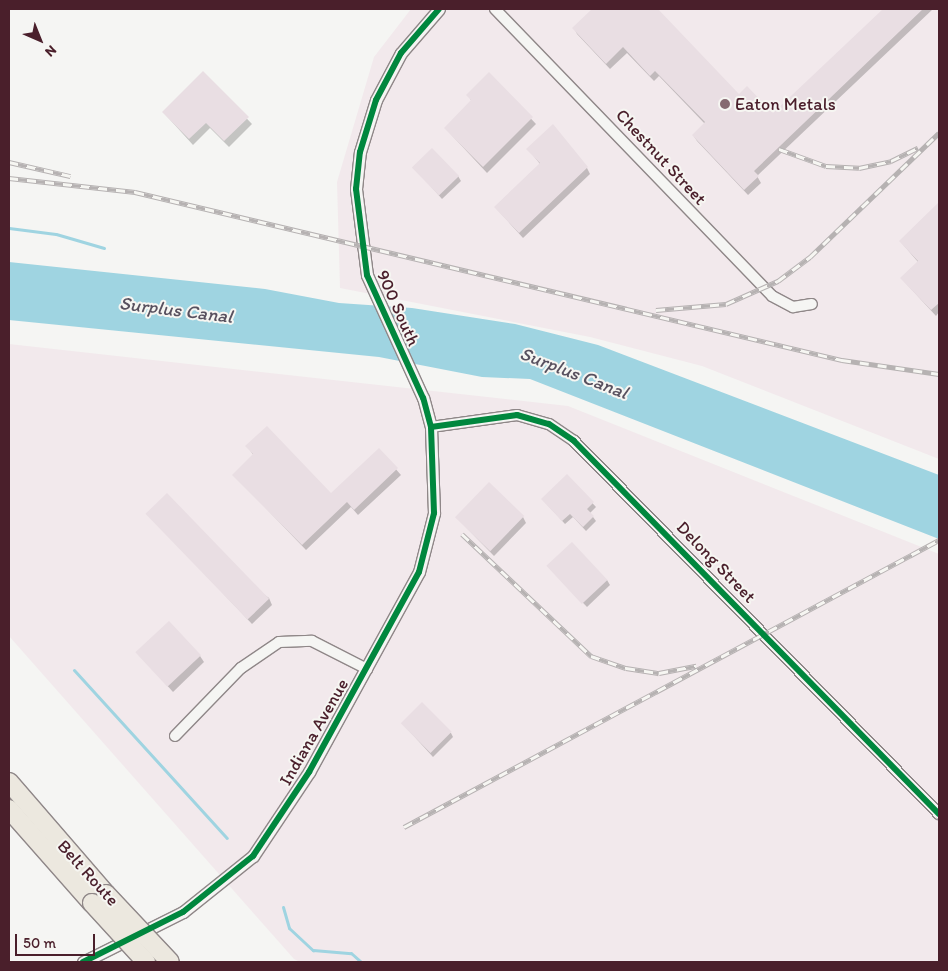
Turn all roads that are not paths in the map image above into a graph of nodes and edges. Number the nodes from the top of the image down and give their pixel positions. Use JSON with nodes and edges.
{"nodes":[{"id":1,"x":439,"y":9,"type":"edge"},
{"id":2,"x":495,"y":9,"type":"edge"},
{"id":3,"x":812,"y":304,"type":"dead end"},
{"id":4,"x":431,"y":427,"type":"junction"},
{"id":5,"x":367,"y":669,"type":"junction"},
{"id":6,"x":175,"y":736,"type":"dead end"},
{"id":7,"x":9,"y":782,"type":"edge"},
{"id":8,"x":9,"y":809,"type":"edge"},
{"id":9,"x":939,"y":814,"type":"edge"},
{"id":10,"x":99,"y":898,"type":"junction"},
{"id":11,"x":83,"y":962,"type":"edge"},
{"id":12,"x":146,"y":962,"type":"edge"},
{"id":13,"x":170,"y":962,"type":"edge"}],
"edges":[{"from":1,"to":4,"type":"street","name":"900 South"},
{"from":2,"to":3,"type":"street","name":"Chestnut Street"},
{"from":4,"to":5,"type":"street","name":"Indiana Avenue"},
{"from":4,"to":9,"type":"street","name":"Delong Street"},
{"from":5,"to":6,"type":"street"},
{"from":5,"to":11,"type":"street","name":"Indiana Avenue"},
{"from":7,"to":10,"type":"highway","name":"Belt Route"},
{"from":8,"to":10,"type":"highway","name":"Belt Route"},
{"from":10,"to":12,"type":"highway","name":"Belt Route","bridge":true},
{"from":10,"to":13,"type":"highway","name":"Belt Route","bridge":true}]}
